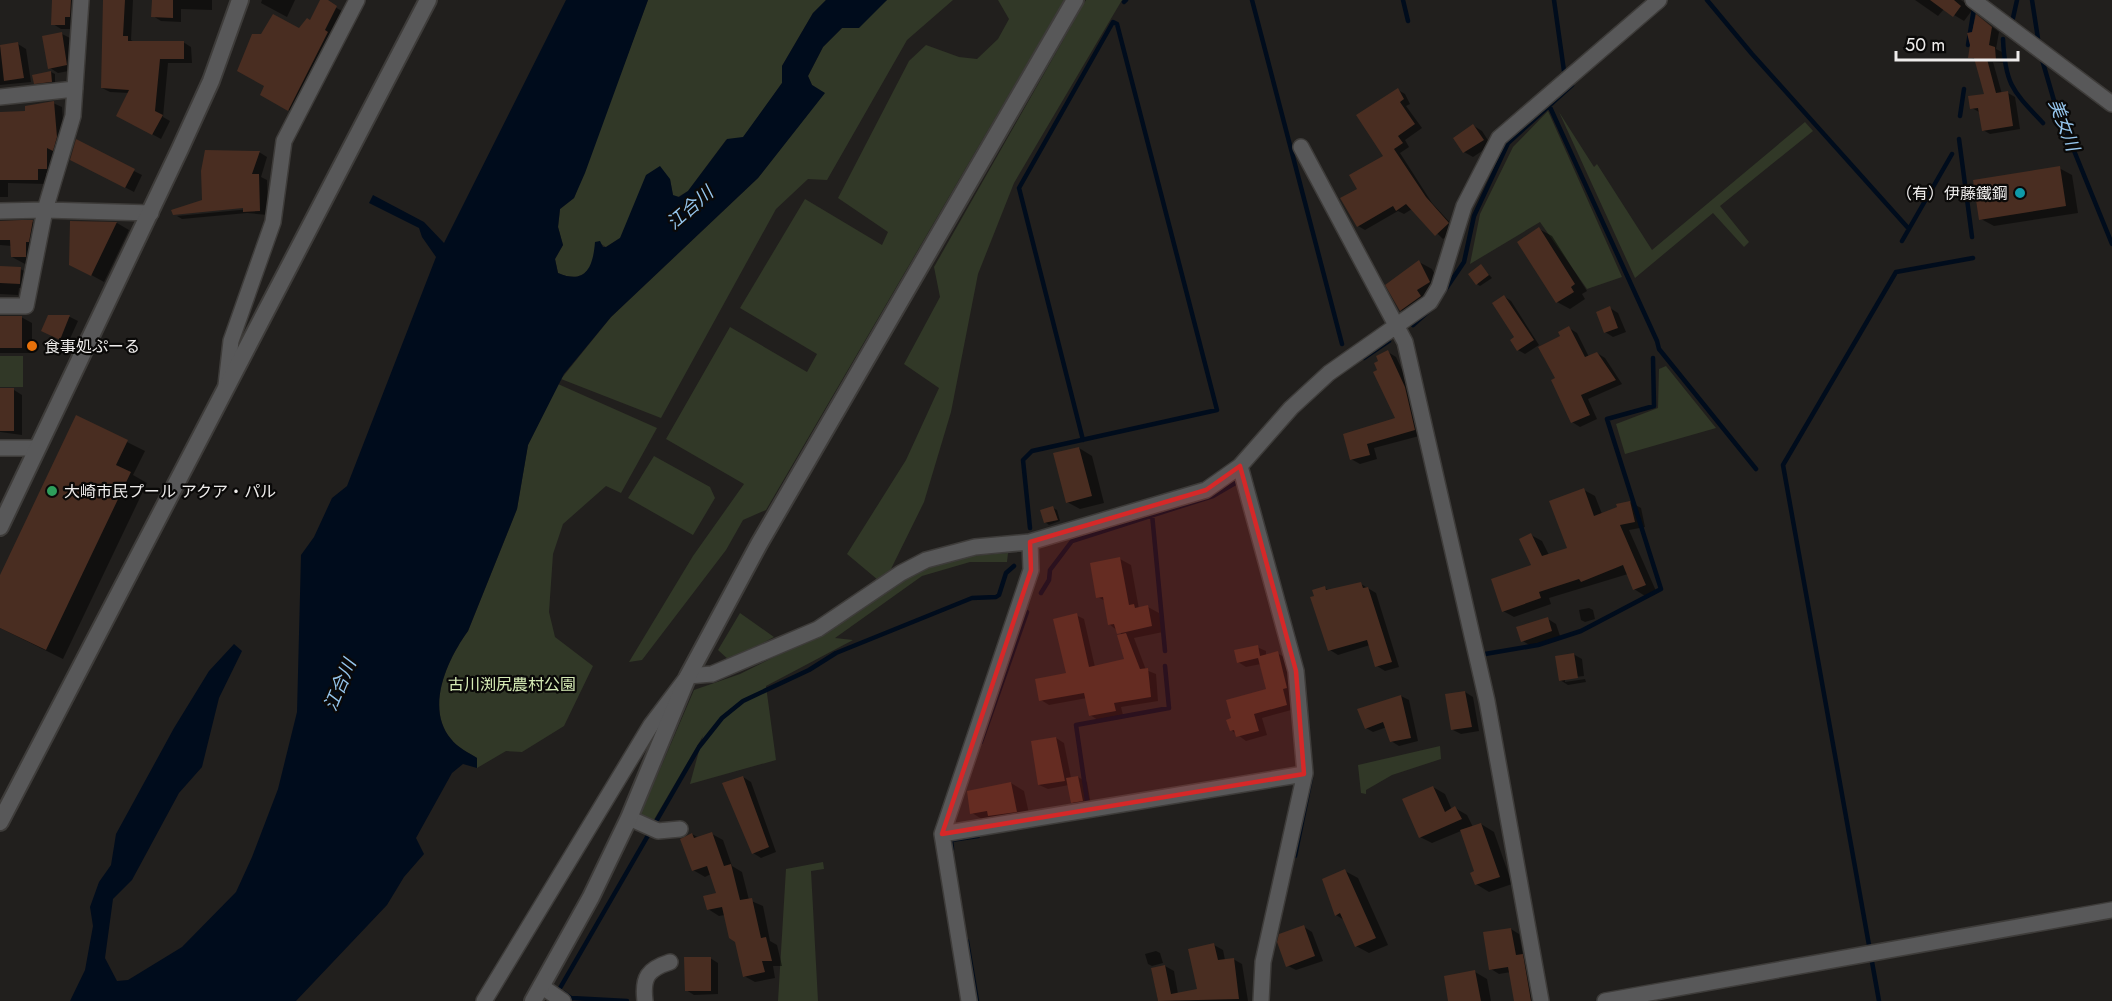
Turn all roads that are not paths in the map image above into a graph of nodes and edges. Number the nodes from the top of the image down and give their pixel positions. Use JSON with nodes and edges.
{"nodes":[{"id":1,"x":81,"y":0,"type":"edge"},
{"id":2,"x":240,"y":0,"type":"edge"},
{"id":3,"x":357,"y":0,"type":"edge"},
{"id":4,"x":428,"y":0,"type":"edge"},
{"id":5,"x":1075,"y":0,"type":"edge"},
{"id":6,"x":1659,"y":0,"type":"edge"},
{"id":7,"x":1973,"y":0,"type":"edge"},
{"id":8,"x":75,"y":89,"type":"junction"},
{"id":9,"x":0,"y":97,"type":"edge"},
{"id":10,"x":2112,"y":104,"type":"edge"},
{"id":11,"x":1301,"y":147,"type":"dead end"},
{"id":12,"x":45,"y":210,"type":"junction"},
{"id":13,"x":0,"y":211,"type":"edge"},
{"id":14,"x":151,"y":213,"type":"junction"},
{"id":15,"x":0,"y":306,"type":"edge"},
{"id":16,"x":1398,"y":325,"type":"junction"},
{"id":17,"x":225,"y":390,"type":"junction"},
{"id":18,"x":0,"y":448,"type":"edge"},
{"id":19,"x":37,"y":448,"type":"junction"},
{"id":20,"x":1240,"y":466,"type":"junction"},
{"id":21,"x":0,"y":527,"type":"edge"},
{"id":22,"x":1030,"y":542,"type":"junction"},
{"id":23,"x":688,"y":676,"type":"junction"},
{"id":24,"x":1304,"y":774,"type":"junction"},
{"id":25,"x":0,"y":822,"type":"edge"},
{"id":26,"x":644,"y":825,"type":"junction"},
{"id":27,"x":680,"y":829,"type":"dead end"},
{"id":28,"x":943,"y":833,"type":"junction"},
{"id":29,"x":2112,"y":910,"type":"edge"},
{"id":30,"x":670,"y":962,"type":"dead end"},
{"id":31,"x":540,"y":992,"type":"edge"},
{"id":32,"x":484,"y":1001,"type":"edge"},
{"id":33,"x":563,"y":1001,"type":"edge"},
{"id":34,"x":645,"y":1001,"type":"edge"},
{"id":35,"x":969,"y":1001,"type":"edge"},
{"id":36,"x":1261,"y":1001,"type":"edge"},
{"id":37,"x":1540,"y":1001,"type":"edge"},
{"id":38,"x":1605,"y":1001,"type":"edge"}],
"edges":[{"from":1,"to":8,"type":"street"},
{"from":2,"to":14,"type":"street"},
{"from":3,"to":17,"type":"street"},
{"from":4,"to":17,"type":"street"},
{"from":5,"to":23,"type":"street"},
{"from":6,"to":16,"type":"street"},
{"from":7,"to":10,"type":"street"},
{"from":8,"to":9,"type":"street"},
{"from":8,"to":12,"type":"street"},
{"from":11,"to":16,"type":"street"},
{"from":12,"to":13,"type":"street"},
{"from":12,"to":14,"type":"street"},
{"from":12,"to":15,"type":"street"},
{"from":14,"to":19,"type":"street"},
{"from":16,"to":20,"type":"street"},
{"from":16,"to":37,"type":"street"},
{"from":17,"to":25,"type":"street"},
{"from":18,"to":19,"type":"street"},
{"from":19,"to":21,"type":"street"},
{"from":20,"to":22,"type":"street"},
{"from":20,"to":24,"type":"street"},
{"from":22,"to":23,"type":"street"},
{"from":22,"to":28,"type":"street"},
{"from":23,"to":26,"type":"street"},
{"from":23,"to":32,"type":"street"},
{"from":24,"to":28,"type":"street"},
{"from":24,"to":36,"type":"street"},
{"from":26,"to":27,"type":"street"},
{"from":26,"to":31,"type":"street"},
{"from":28,"to":35,"type":"street"},
{"from":29,"to":38,"type":"street"},
{"from":30,"to":34,"type":"street"},
{"from":31,"to":33,"type":"street"}]}
